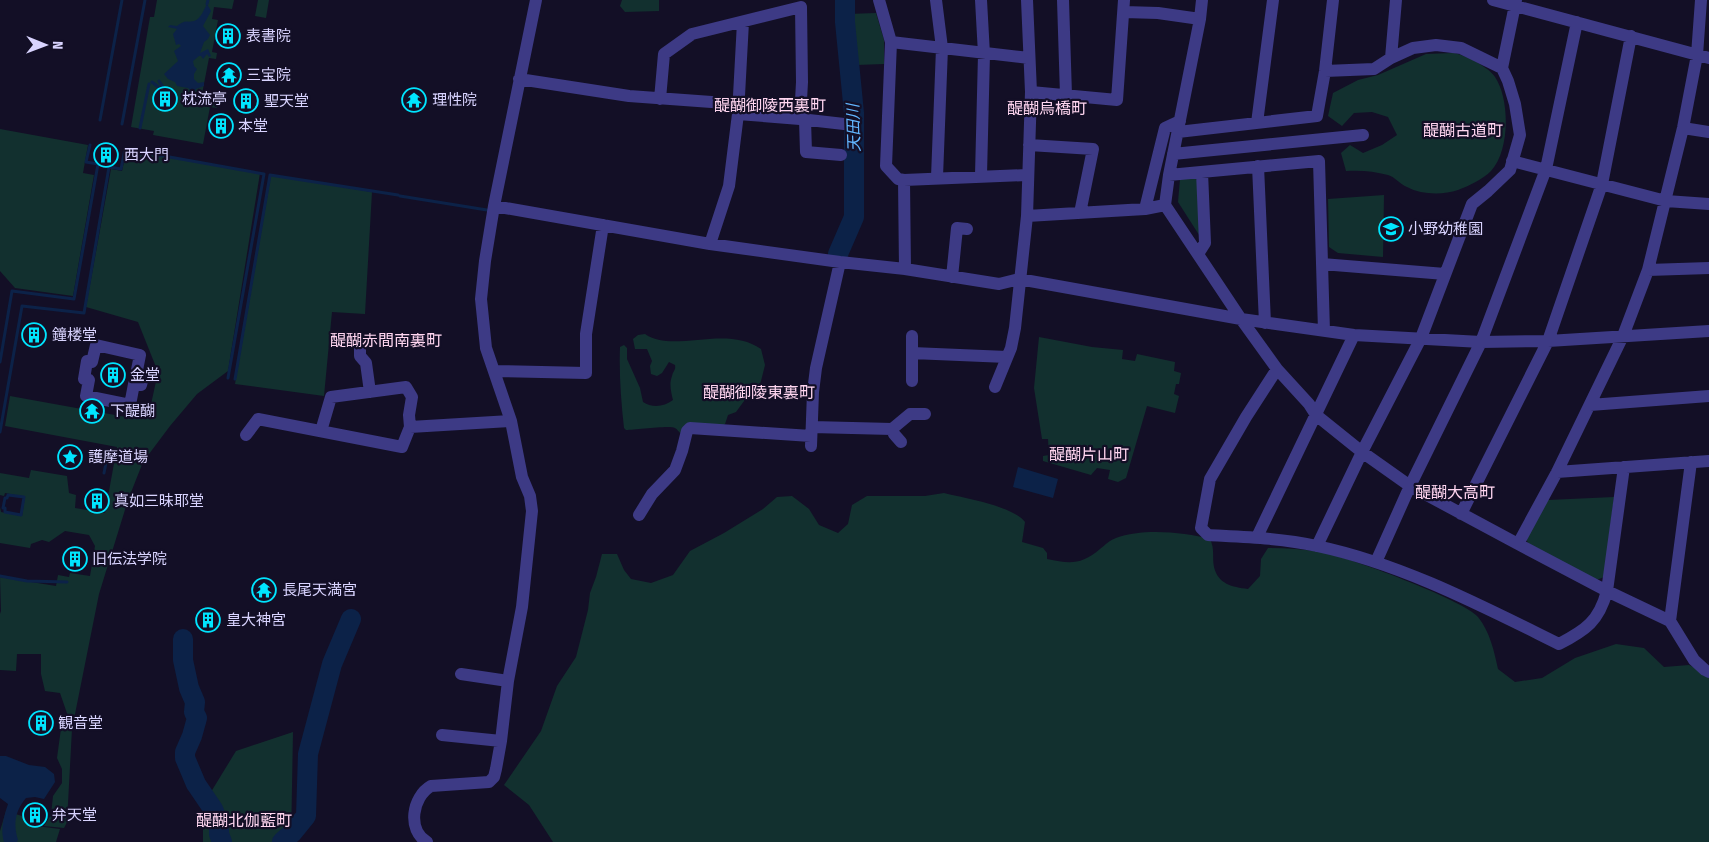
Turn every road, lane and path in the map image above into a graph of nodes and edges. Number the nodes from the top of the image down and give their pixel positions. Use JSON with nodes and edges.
{"nodes":[{"id":1,"x":536,"y":0,"type":"edge"},
{"id":2,"x":879,"y":0,"type":"edge"},
{"id":3,"x":936,"y":0,"type":"edge"},
{"id":4,"x":981,"y":0,"type":"edge"},
{"id":5,"x":1027,"y":0,"type":"edge"},
{"id":6,"x":1063,"y":0,"type":"edge"},
{"id":7,"x":1202,"y":0,"type":"edge"},
{"id":8,"x":1273,"y":0,"type":"edge"},
{"id":9,"x":1333,"y":0,"type":"edge"},
{"id":10,"x":1396,"y":0,"type":"edge"},
{"id":11,"x":1493,"y":0,"type":"edge"},
{"id":12,"x":1700,"y":0,"type":"edge"},
{"id":13,"x":1515,"y":3,"type":"edge"},
{"id":14,"x":1124,"y":6,"type":"edge"},
{"id":15,"x":1200,"y":19,"type":"junction"},
{"id":16,"x":743,"y":22,"type":"junction"},
{"id":17,"x":1577,"y":22,"type":"junction"},
{"id":18,"x":1631,"y":36,"type":"junction"},
{"id":19,"x":891,"y":42,"type":"junction"},
{"id":20,"x":942,"y":48,"type":"junction"},
{"id":21,"x":984,"y":54,"type":"junction"},
{"id":22,"x":1703,"y":56,"type":"edge"},
{"id":23,"x":1029,"y":58,"type":"junction"},
{"id":24,"x":1391,"y":58,"type":"junction"},
{"id":25,"x":1502,"y":68,"type":"junction"},
{"id":26,"x":1325,"y":71,"type":"junction"},
{"id":27,"x":519,"y":79,"type":"junction"},
{"id":28,"x":1031,"y":92,"type":"junction"},
{"id":29,"x":1066,"y":95,"type":"junction"},
{"id":30,"x":660,"y":99,"type":"junction"},
{"id":31,"x":739,"y":109,"type":"junction"},
{"id":32,"x":803,"y":119,"type":"junction"},
{"id":33,"x":1257,"y":123,"type":"junction"},
{"id":34,"x":844,"y":124,"type":"dead end"},
{"id":35,"x":1179,"y":126,"type":"junction"},
{"id":36,"x":1683,"y":128,"type":"junction"},
{"id":37,"x":1709,"y":132,"type":"edge"},
{"id":38,"x":1363,"y":135,"type":"dead end"},
{"id":39,"x":1029,"y":145,"type":"junction"},
{"id":40,"x":1173,"y":154,"type":"junction"},
{"id":41,"x":841,"y":155,"type":"dead end"},
{"id":42,"x":1512,"y":161,"type":"junction"},
{"id":43,"x":1258,"y":166,"type":"junction"},
{"id":44,"x":1546,"y":170,"type":"junction"},
{"id":45,"x":1202,"y":172,"type":"junction"},
{"id":46,"x":1027,"y":174,"type":"junction"},
{"id":47,"x":981,"y":175,"type":"junction"},
{"id":48,"x":1169,"y":175,"type":"junction"},
{"id":49,"x":937,"y":177,"type":"junction"},
{"id":50,"x":904,"y":180,"type":"junction"},
{"id":51,"x":1602,"y":184,"type":"junction"},
{"id":52,"x":1666,"y":201,"type":"junction"},
{"id":53,"x":1709,"y":204,"type":"edge"},
{"id":54,"x":1166,"y":205,"type":"junction"},
{"id":55,"x":494,"y":206,"type":"junction"},
{"id":56,"x":1146,"y":209,"type":"junction"},
{"id":57,"x":1080,"y":213,"type":"junction"},
{"id":58,"x":1027,"y":216,"type":"junction"},
{"id":59,"x":602,"y":225,"type":"junction"},
{"id":60,"x":967,"y":229,"type":"dead end"},
{"id":61,"x":710,"y":244,"type":"junction"},
{"id":62,"x":1198,"y":254,"type":"junction"},
{"id":63,"x":840,"y":262,"type":"junction"},
{"id":64,"x":1322,"y":264,"type":"junction"},
{"id":65,"x":1709,"y":268,"type":"edge"},
{"id":66,"x":905,"y":269,"type":"junction"},
{"id":67,"x":1648,"y":270,"type":"junction"},
{"id":68,"x":1445,"y":274,"type":"junction"},
{"id":69,"x":952,"y":277,"type":"junction"},
{"id":70,"x":1020,"y":279,"type":"junction"},
{"id":71,"x":1241,"y":319,"type":"junction"},
{"id":72,"x":1266,"y":323,"type":"junction"},
{"id":73,"x":1324,"y":331,"type":"junction"},
{"id":74,"x":1709,"y":331,"type":"edge"},
{"id":75,"x":1354,"y":335,"type":"junction"},
{"id":76,"x":912,"y":336,"type":"dead end"},
{"id":77,"x":1623,"y":336,"type":"junction"},
{"id":78,"x":1421,"y":338,"type":"junction"},
{"id":79,"x":1548,"y":341,"type":"junction"},
{"id":80,"x":1482,"y":342,"type":"junction"},
{"id":81,"x":360,"y":343,"type":"dead end"},
{"id":82,"x":912,"y":353,"type":"junction"},
{"id":83,"x":1007,"y":357,"type":"junction"},
{"id":84,"x":494,"y":370,"type":"junction"},
{"id":85,"x":1277,"y":370,"type":"junction"},
{"id":86,"x":912,"y":381,"type":"dead end"},
{"id":87,"x":994,"y":386,"type":"dead end"},
{"id":88,"x":370,"y":392,"type":"junction"},
{"id":89,"x":86,"y":396,"type":"joint"},
{"id":90,"x":1709,"y":396,"type":"edge"},
{"id":91,"x":1590,"y":405,"type":"junction"},
{"id":92,"x":925,"y":414,"type":"dead end"},
{"id":93,"x":1316,"y":415,"type":"junction"},
{"id":94,"x":511,"y":421,"type":"junction"},
{"id":95,"x":410,"y":427,"type":"junction"},
{"id":96,"x":892,"y":429,"type":"junction"},
{"id":97,"x":321,"y":432,"type":"junction"},
{"id":98,"x":246,"y":435,"type":"dead end"},
{"id":99,"x":811,"y":436,"type":"junction"},
{"id":100,"x":901,"y":442,"type":"dead end"},
{"id":101,"x":1362,"y":452,"type":"junction"},
{"id":102,"x":1709,"y":461,"type":"edge"},
{"id":103,"x":1691,"y":462,"type":"junction"},
{"id":104,"x":1624,"y":467,"type":"junction"},
{"id":105,"x":1557,"y":472,"type":"junction"},
{"id":106,"x":1410,"y":486,"type":"junction"},
{"id":107,"x":1461,"y":514,"type":"junction"},
{"id":108,"x":639,"y":515,"type":"dead end"},
{"id":109,"x":1258,"y":538,"type":"junction"},
{"id":110,"x":1518,"y":544,"type":"junction"},
{"id":111,"x":1317,"y":546,"type":"junction"},
{"id":112,"x":1376,"y":562,"type":"junction"},
{"id":113,"x":1607,"y":591,"type":"junction"},
{"id":114,"x":1670,"y":621,"type":"junction"},
{"id":115,"x":1709,"y":672,"type":"edge"},
{"id":116,"x":462,"y":674,"type":"dead end"},
{"id":117,"x":508,"y":681,"type":"junction"},
{"id":118,"x":442,"y":735,"type":"dead end"},
{"id":119,"x":501,"y":741,"type":"junction"},
{"id":120,"x":428,"y":842,"type":"edge"}],
"edges":[{"from":1,"to":27,"type":"street"},
{"from":2,"to":19,"type":"street"},
{"from":3,"to":20,"type":"street"},
{"from":4,"to":21,"type":"street"},
{"from":5,"to":23,"type":"street"},
{"from":6,"to":29,"type":"street"},
{"from":7,"to":15,"type":"street"},
{"from":8,"to":33,"type":"street"},
{"from":9,"to":26,"type":"street"},
{"from":10,"to":24,"type":"street"},
{"from":11,"to":13,"type":"street"},
{"from":12,"to":22,"type":"street"},
{"from":13,"to":17,"type":"street"},
{"from":13,"to":25,"type":"street"},
{"from":14,"to":15,"type":"street"},
{"from":14,"to":29,"type":"street"},
{"from":15,"to":35,"type":"street"},
{"from":16,"to":30,"type":"street"},
{"from":16,"to":31,"type":"street"},
{"from":16,"to":32,"type":"street"},
{"from":17,"to":18,"type":"street"},
{"from":17,"to":44,"type":"street"},
{"from":18,"to":22,"type":"street"},
{"from":18,"to":51,"type":"street"},
{"from":19,"to":20,"type":"street"},
{"from":19,"to":50,"type":"street"},
{"from":20,"to":21,"type":"street"},
{"from":20,"to":49,"type":"street"},
{"from":21,"to":23,"type":"street"},
{"from":21,"to":47,"type":"street"},
{"from":22,"to":36,"type":"street"},
{"from":23,"to":28,"type":"street"},
{"from":24,"to":25,"type":"street"},
{"from":24,"to":26,"type":"street"},
{"from":25,"to":42,"type":"street"},
{"from":26,"to":33,"type":"street"},
{"from":27,"to":30,"type":"street"},
{"from":27,"to":55,"type":"street"},
{"from":28,"to":29,"type":"street"},
{"from":28,"to":39,"type":"street"},
{"from":30,"to":31,"type":"street"},
{"from":31,"to":32,"type":"street"},
{"from":31,"to":61,"type":"street"},
{"from":32,"to":34,"type":"street"},
{"from":32,"to":41,"type":"street"},
{"from":33,"to":35,"type":"street"},
{"from":35,"to":40,"type":"street"},
{"from":35,"to":56,"type":"street"},
{"from":36,"to":37,"type":"street"},
{"from":36,"to":52,"type":"street"},
{"from":38,"to":40,"type":"street"},
{"from":39,"to":46,"type":"street"},
{"from":39,"to":57,"type":"street"},
{"from":40,"to":48,"type":"street"},
{"from":42,"to":44,"type":"street"},
{"from":42,"to":68,"type":"street"},
{"from":43,"to":45,"type":"street"},
{"from":43,"to":64,"type":"street"},
{"from":43,"to":72,"type":"street"},
{"from":44,"to":51,"type":"street"},
{"from":44,"to":80,"type":"street"},
{"from":45,"to":48,"type":"street"},
{"from":45,"to":62,"type":"street"},
{"from":46,"to":47,"type":"street"},
{"from":46,"to":58,"type":"street"},
{"from":47,"to":49,"type":"street"},
{"from":48,"to":54,"type":"street"},
{"from":49,"to":50,"type":"street"},
{"from":50,"to":66,"type":"street"},
{"from":51,"to":52,"type":"street"},
{"from":51,"to":79,"type":"street"},
{"from":52,"to":53,"type":"street"},
{"from":52,"to":67,"type":"street"},
{"from":54,"to":56,"type":"street"},
{"from":54,"to":62,"type":"street"},
{"from":55,"to":59,"type":"street"},
{"from":55,"to":84,"type":"street"},
{"from":56,"to":57,"type":"street"},
{"from":57,"to":58,"type":"street"},
{"from":58,"to":70,"type":"street"},
{"from":59,"to":61,"type":"street"},
{"from":59,"to":84,"type":"street"},
{"from":60,"to":69,"type":"street"},
{"from":61,"to":63,"type":"street"},
{"from":62,"to":71,"type":"street"},
{"from":63,"to":66,"type":"street"},
{"from":63,"to":99,"type":"street"},
{"from":64,"to":68,"type":"street"},
{"from":64,"to":73,"type":"street"},
{"from":65,"to":67,"type":"street"},
{"from":66,"to":69,"type":"street"},
{"from":67,"to":77,"type":"street"},
{"from":68,"to":78,"type":"street"},
{"from":69,"to":70,"type":"street"},
{"from":70,"to":71,"type":"street"},
{"from":70,"to":83,"type":"street"},
{"from":71,"to":72,"type":"street"},
{"from":71,"to":85,"type":"street"},
{"from":72,"to":73,"type":"street"},
{"from":73,"to":75,"type":"street"},
{"from":74,"to":77,"type":"street"},
{"from":75,"to":78,"type":"street"},
{"from":75,"to":93,"type":"street"},
{"from":76,"to":82,"type":"street"},
{"from":77,"to":79,"type":"street"},
{"from":77,"to":91,"type":"street"},
{"from":78,"to":80,"type":"street"},
{"from":78,"to":101,"type":"street"},
{"from":79,"to":80,"type":"street"},
{"from":79,"to":107,"type":"street"},
{"from":80,"to":106,"type":"street"},
{"from":81,"to":88,"type":"street"},
{"from":82,"to":83,"type":"street"},
{"from":82,"to":86,"type":"street"},
{"from":83,"to":87,"type":"street"},
{"from":84,"to":94,"type":"street"},
{"from":85,"to":93,"type":"street"},
{"from":85,"to":109,"type":"street"},
{"from":88,"to":95,"type":"street"},
{"from":88,"to":97,"type":"street"},
{"from":89,"to":89,"type":"street"},
{"from":90,"to":91,"type":"street"},
{"from":91,"to":105,"type":"street"},
{"from":92,"to":96,"type":"street"},
{"from":93,"to":101,"type":"street"},
{"from":93,"to":109,"type":"street"},
{"from":94,"to":95,"type":"street"},
{"from":94,"to":117,"type":"street"},
{"from":95,"to":97,"type":"street"},
{"from":96,"to":99,"type":"street"},
{"from":96,"to":100,"type":"street"},
{"from":97,"to":98,"type":"street"},
{"from":99,"to":108,"type":"street"},
{"from":101,"to":106,"type":"street"},
{"from":101,"to":111,"type":"street"},
{"from":102,"to":103,"type":"street"},
{"from":103,"to":104,"type":"street"},
{"from":103,"to":114,"type":"street"},
{"from":104,"to":105,"type":"street"},
{"from":104,"to":113,"type":"street"},
{"from":105,"to":110,"type":"street"},
{"from":106,"to":107,"type":"street"},
{"from":106,"to":112,"type":"street"},
{"from":107,"to":110,"type":"street"},
{"from":109,"to":111,"type":"street"},
{"from":110,"to":113,"type":"street"},
{"from":111,"to":112,"type":"street"},
{"from":112,"to":113,"type":"street"},
{"from":113,"to":114,"type":"street"},
{"from":114,"to":115,"type":"street"},
{"from":116,"to":117,"type":"street"},
{"from":117,"to":119,"type":"street"},
{"from":118,"to":119,"type":"street"},
{"from":119,"to":120,"type":"street"}]}
